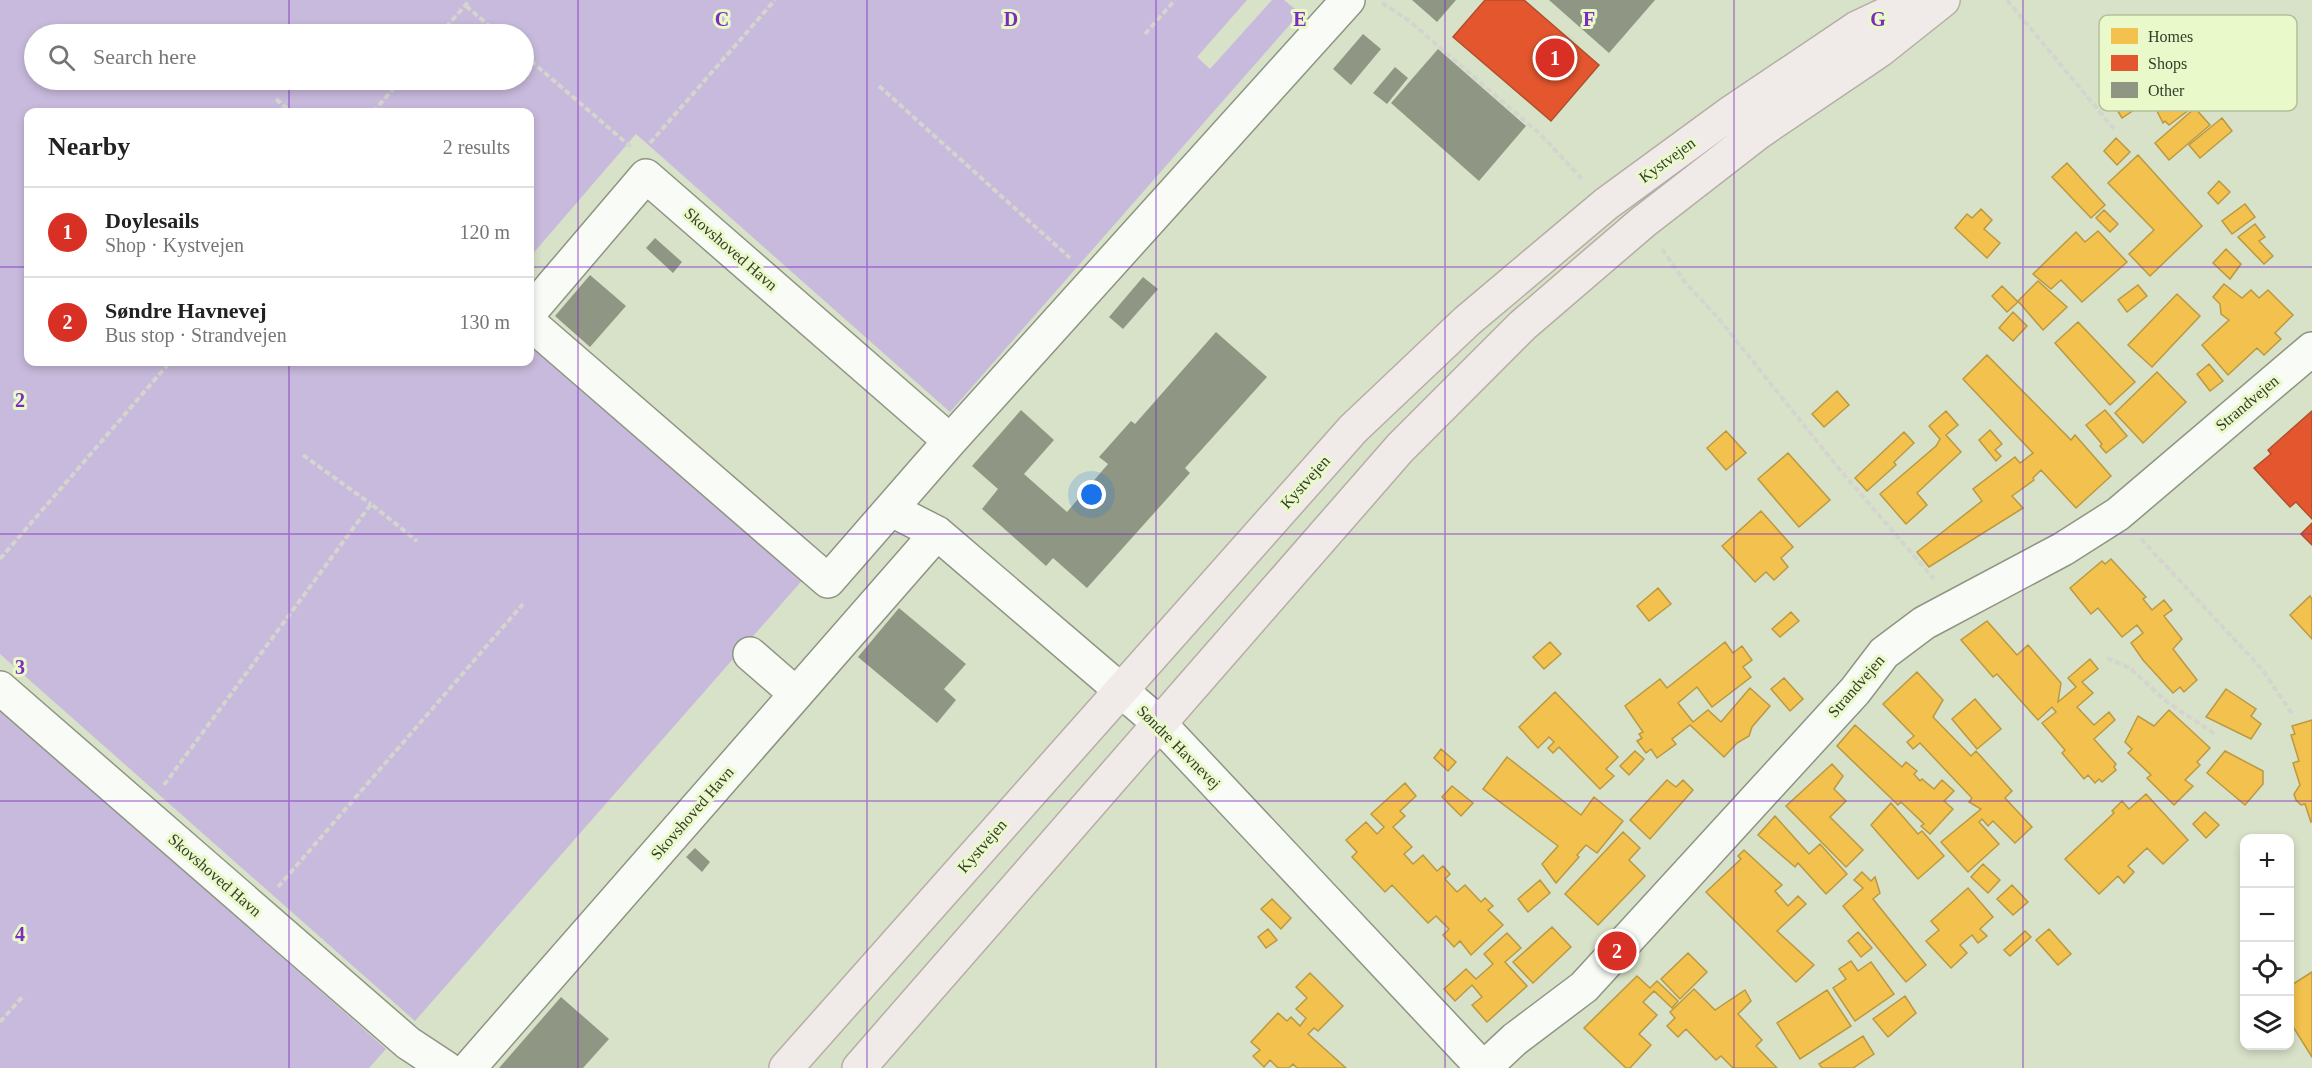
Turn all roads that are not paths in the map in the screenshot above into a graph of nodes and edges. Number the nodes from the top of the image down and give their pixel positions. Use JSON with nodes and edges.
{"nodes":[{"id":1,"x":1348,"y":0,"type":"edge"},
{"id":2,"x":1916,"y":0,"type":"edge"},
{"id":3,"x":1943,"y":0,"type":"edge"},
{"id":4,"x":534,"y":307,"type":"edge"},
{"id":5,"x":534,"y":325,"type":"edge"},
{"id":6,"x":2312,"y":349,"type":"edge"},
{"id":7,"x":950,"y":441,"type":"junction"},
{"id":8,"x":892,"y":510,"type":"junction"},
{"id":9,"x":937,"y":532,"type":"junction"},
{"id":10,"x":750,"y":654,"type":"dead end"},
{"id":11,"x":0,"y":688,"type":"edge"},
{"id":12,"x":1119,"y":690,"type":"junction"},
{"id":13,"x":796,"y":694,"type":"junction"},
{"id":14,"x":1159,"y":723,"type":"junction"},
{"id":15,"x":434,"y":1065,"type":"edge"},
{"id":16,"x":469,"y":1068,"type":"edge"},
{"id":17,"x":786,"y":1068,"type":"edge"},
{"id":18,"x":859,"y":1068,"type":"edge"},
{"id":19,"x":1484,"y":1068,"type":"edge"}],
"edges":[{"from":1,"to":7,"type":"street"},
{"from":2,"to":12,"type":"main road","name":"Kystvejen"},
{"from":3,"to":14,"type":"main road","name":"Kystvejen"},
{"from":4,"to":7,"type":"street","name":"Skovshoved Havn"},
{"from":5,"to":8,"type":"street"},
{"from":6,"to":19,"type":"street","name":"Strandvejen"},
{"from":7,"to":8,"type":"street"},
{"from":8,"to":9,"type":"street"},
{"from":9,"to":12,"type":"street"},
{"from":9,"to":13,"type":"street","name":"Skovshoved Havn"},
{"from":10,"to":13,"type":"street"},
{"from":11,"to":15,"type":"street","name":"Skovshoved Havn"},
{"from":12,"to":14,"type":"street","name":"Søndre Havnevej"},
{"from":12,"to":17,"type":"main road","name":"Kystvejen"},
{"from":13,"to":16,"type":"street","name":"Skovshoved Havn"},
{"from":14,"to":18,"type":"main road","name":"Kystvejen"},
{"from":14,"to":19,"type":"street","name":"Søndre Havnevej"}]}
